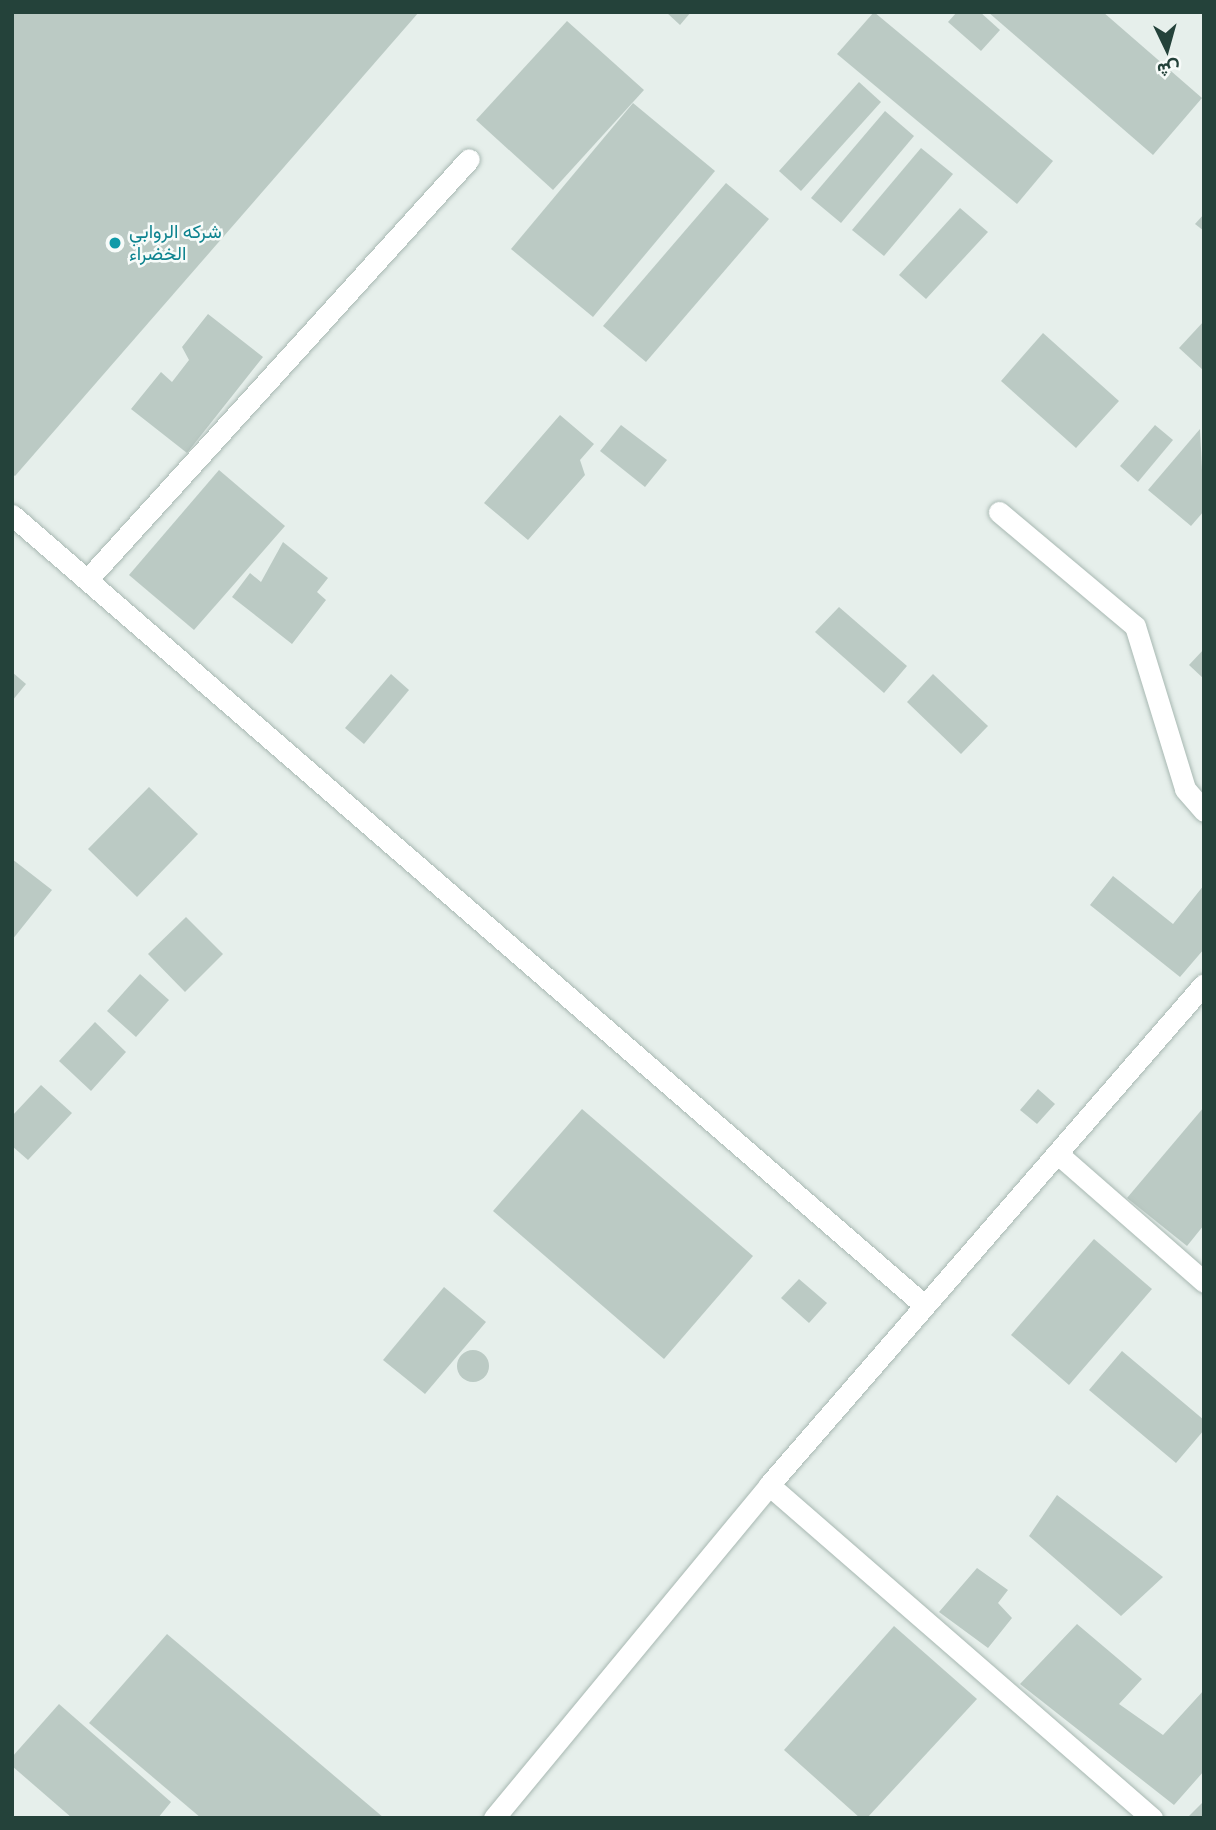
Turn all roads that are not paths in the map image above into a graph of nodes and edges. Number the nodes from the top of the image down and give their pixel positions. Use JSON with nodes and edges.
{"nodes":[{"id":1,"x":469,"y":159,"type":"dead end"},
{"id":2,"x":999,"y":512,"type":"dead end"},
{"id":3,"x":12,"y":515,"type":"edge"},
{"id":4,"x":87,"y":580,"type":"junction"},
{"id":5,"x":1204,"y":811,"type":"edge"},
{"id":6,"x":1204,"y":984,"type":"edge"},
{"id":7,"x":1058,"y":1154,"type":"junction"},
{"id":8,"x":1204,"y":1282,"type":"edge"},
{"id":9,"x":924,"y":1305,"type":"junction"},
{"id":10,"x":769,"y":1485,"type":"junction"},
{"id":11,"x":494,"y":1818,"type":"edge"},
{"id":12,"x":1152,"y":1818,"type":"edge"}],
"edges":[{"from":1,"to":4,"type":"street"},
{"from":2,"to":5,"type":"street"},
{"from":3,"to":4,"type":"street"},
{"from":4,"to":9,"type":"street"},
{"from":6,"to":7,"type":"street"},
{"from":7,"to":8,"type":"street"},
{"from":7,"to":9,"type":"street"},
{"from":9,"to":10,"type":"street"},
{"from":10,"to":11,"type":"street"},
{"from":10,"to":12,"type":"street"}]}
